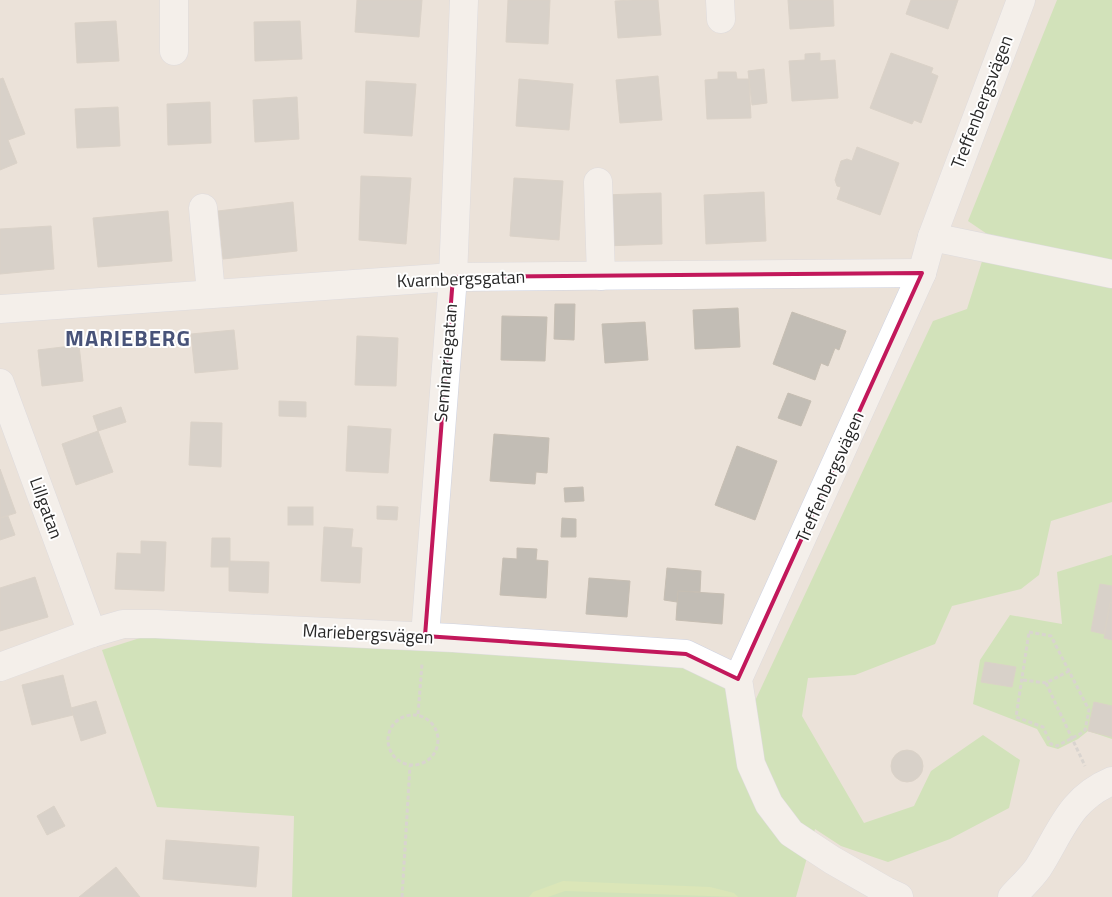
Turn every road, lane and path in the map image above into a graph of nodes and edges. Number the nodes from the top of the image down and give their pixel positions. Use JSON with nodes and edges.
{"nodes":[{"id":1,"x":174,"y":0,"type":"edge"},
{"id":2,"x":464,"y":0,"type":"edge"},
{"id":3,"x":1021,"y":0,"type":"edge"},
{"id":4,"x":174,"y":51,"type":"dead end"},
{"id":5,"x":598,"y":182,"type":"dead end"},
{"id":6,"x":203,"y":208,"type":"dead end"},
{"id":7,"x":932,"y":237,"type":"junction"},
{"id":8,"x":922,"y":273,"type":"junction"},
{"id":9,"x":1112,"y":274,"type":"edge"},
{"id":10,"x":601,"y":276,"type":"junction"},
{"id":11,"x":453,"y":277,"type":"junction"},
{"id":12,"x":211,"y":293,"type":"junction"},
{"id":13,"x":0,"y":309,"type":"edge"},
{"id":14,"x":0,"y":383,"type":"edge"},
{"id":15,"x":92,"y":633,"type":"junction"},
{"id":16,"x":425,"y":636,"type":"junction"},
{"id":17,"x":0,"y":667,"type":"edge"},
{"id":18,"x":1069,"y":671,"type":"junction"},
{"id":19,"x":738,"y":679,"type":"junction"},
{"id":20,"x":1023,"y":680,"type":"junction"},
{"id":21,"x":1046,"y":683,"type":"junction"},
{"id":22,"x":418,"y":714,"type":"junction"},
{"id":23,"x":1073,"y":740,"type":"junction"},
{"id":24,"x":410,"y":766,"type":"junction"},
{"id":25,"x":1112,"y":781,"type":"edge"},
{"id":26,"x":402,"y":897,"type":"edge"},
{"id":27,"x":899,"y":897,"type":"edge"},
{"id":28,"x":1012,"y":897,"type":"edge"}],
"edges":[{"from":1,"to":4,"type":"street"},
{"from":2,"to":11,"type":"street","name":"Seminariegatan"},
{"from":3,"to":7,"type":"street","name":"Treffenbergsvägen"},
{"from":5,"to":10,"type":"street"},
{"from":6,"to":12,"type":"street"},
{"from":7,"to":8,"type":"street","name":"Treffenbergsvägen"},
{"from":7,"to":9,"type":"street"},
{"from":8,"to":10,"type":"street","name":"Kvarnbergsgatan"},
{"from":8,"to":19,"type":"street","name":"Treffenbergsvägen"},
{"from":10,"to":11,"type":"street","name":"Kvarnbergsgatan"},
{"from":11,"to":12,"type":"street","name":"Kvarnbergsgatan"},
{"from":11,"to":16,"type":"street","name":"Seminariegatan"},
{"from":12,"to":13,"type":"street","name":"Kvarnbergsgatan"},
{"from":14,"to":15,"type":"street","name":"Lillgatan"},
{"from":15,"to":16,"type":"street","name":"Mariebergsvägen"},
{"from":15,"to":17,"type":"street","name":"Mariebergsvägen"},
{"from":16,"to":19,"type":"street","name":"Mariebergsvägen"},
{"from":16,"to":22,"type":"path"},
{"from":18,"to":20,"type":"path"},
{"from":18,"to":21,"type":"path"},
{"from":18,"to":23,"type":"path"},
{"from":19,"to":27,"type":"street"},
{"from":20,"to":21,"type":"path"},
{"from":20,"to":23,"type":"path"},
{"from":21,"to":23,"type":"path"},
{"from":22,"to":24,"type":"path"},
{"from":22,"to":24,"type":"path"},
{"from":24,"to":26,"type":"path"},
{"from":25,"to":28,"type":"street"}]}
